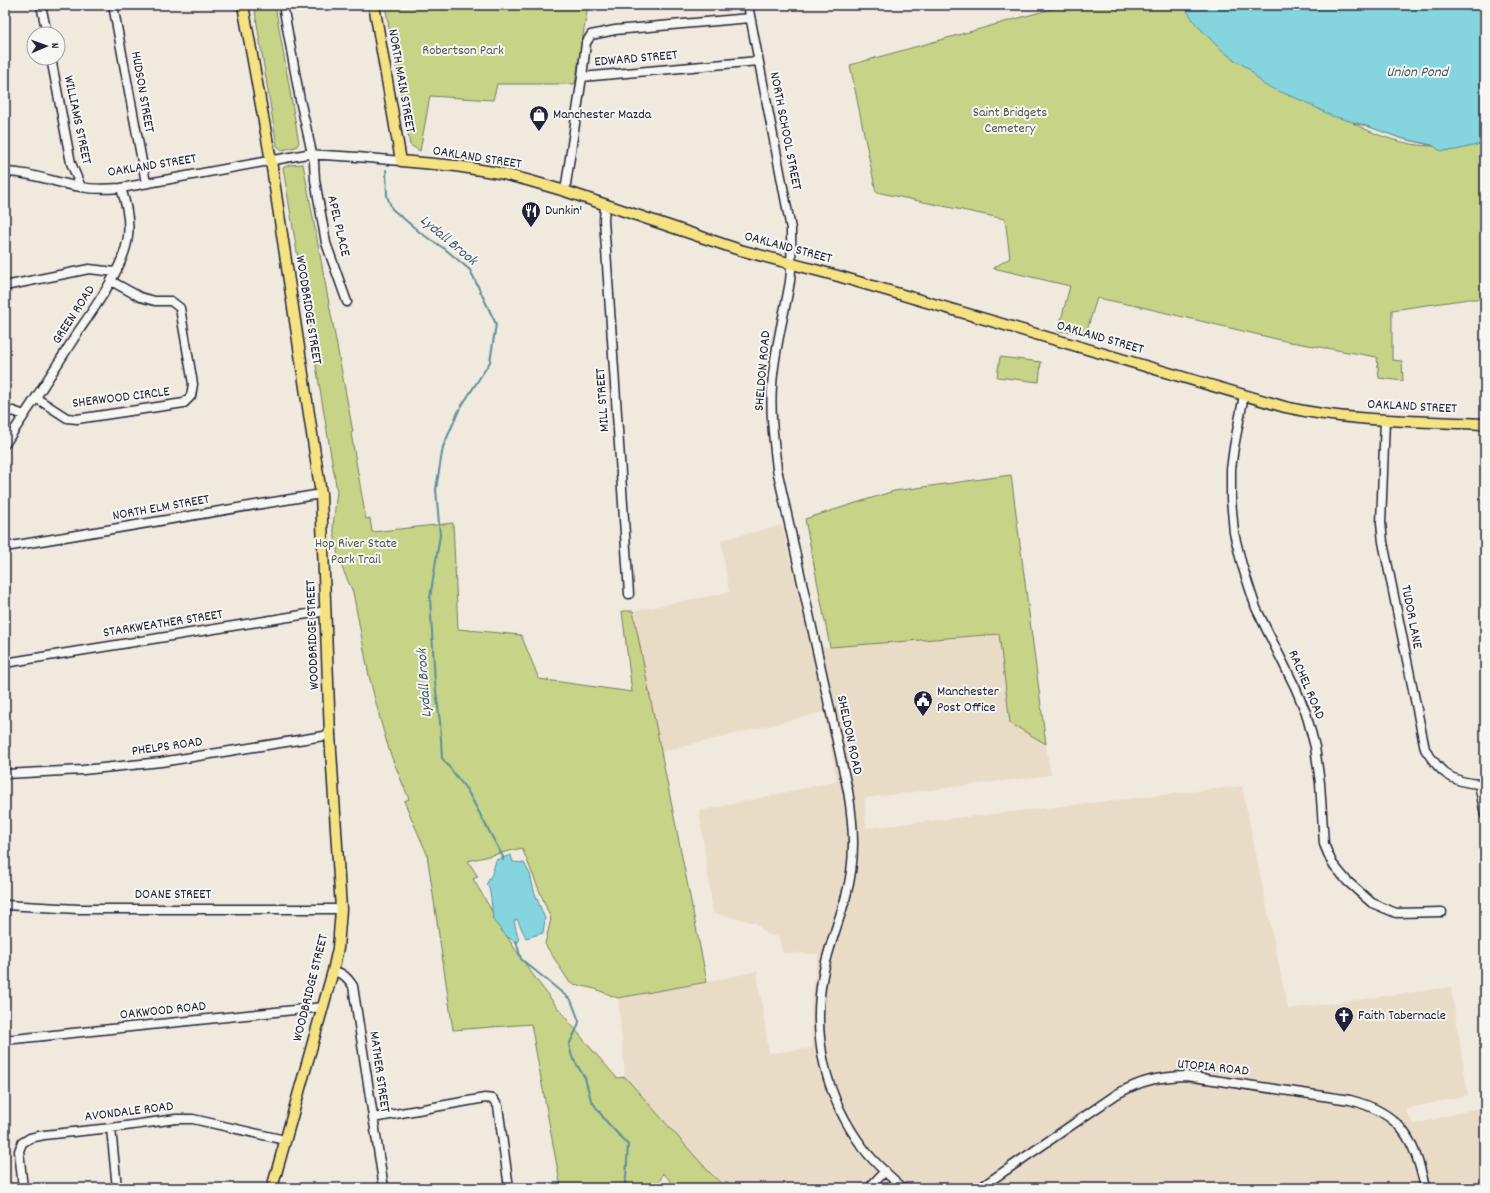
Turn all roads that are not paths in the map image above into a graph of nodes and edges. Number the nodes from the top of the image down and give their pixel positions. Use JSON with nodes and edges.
{"nodes":[{"id":1,"x":42,"y":5,"type":"edge"},
{"id":2,"x":113,"y":5,"type":"edge"},
{"id":3,"x":242,"y":5,"type":"edge"},
{"id":4,"x":282,"y":5,"type":"edge"},
{"id":5,"x":374,"y":5,"type":"edge"},
{"id":6,"x":748,"y":5,"type":"edge"},
{"id":7,"x":750,"y":18,"type":"junction"},
{"id":8,"x":46,"y":26,"type":"edge"},
{"id":9,"x":758,"y":61,"type":"junction"},
{"id":10,"x":53,"y":66,"type":"edge"},
{"id":11,"x":582,"y":77,"type":"junction"},
{"id":12,"x":312,"y":154,"type":"junction"},
{"id":13,"x":271,"y":161,"type":"junction"},
{"id":14,"x":401,"y":161,"type":"junction"},
{"id":15,"x":5,"y":172,"type":"edge"},
{"id":16,"x":146,"y":183,"type":"junction"},
{"id":17,"x":81,"y":187,"type":"junction"},
{"id":18,"x":121,"y":188,"type":"junction"},
{"id":19,"x":565,"y":191,"type":"junction"},
{"id":20,"x":604,"y":205,"type":"junction"},
{"id":21,"x":792,"y":264,"type":"junction"},
{"id":22,"x":115,"y":272,"type":"junction"},
{"id":23,"x":111,"y":281,"type":"junction"},
{"id":24,"x":5,"y":286,"type":"edge"},
{"id":25,"x":347,"y":302,"type":"dead end"},
{"id":26,"x":1244,"y":395,"type":"junction"},
{"id":27,"x":36,"y":398,"type":"junction"},
{"id":28,"x":5,"y":413,"type":"edge"},
{"id":29,"x":24,"y":415,"type":"junction"},
{"id":30,"x":1385,"y":420,"type":"junction"},
{"id":31,"x":1485,"y":424,"type":"edge"},
{"id":32,"x":5,"y":444,"type":"edge"},
{"id":33,"x":321,"y":494,"type":"junction"},
{"id":34,"x":5,"y":547,"type":"edge"},
{"id":35,"x":629,"y":594,"type":"dead end"},
{"id":36,"x":326,"y":611,"type":"junction"},
{"id":37,"x":5,"y":663,"type":"edge"},
{"id":38,"x":330,"y":735,"type":"junction"},
{"id":39,"x":5,"y":774,"type":"edge"},
{"id":40,"x":1482,"y":784,"type":"edge"},
{"id":41,"x":1485,"y":815,"type":"edge"},
{"id":42,"x":5,"y":905,"type":"edge"},
{"id":43,"x":341,"y":909,"type":"junction"},
{"id":44,"x":1442,"y":912,"type":"dead end"},
{"id":45,"x":333,"y":971,"type":"junction"},
{"id":46,"x":323,"y":1007,"type":"junction"},
{"id":47,"x":5,"y":1040,"type":"edge"},
{"id":48,"x":373,"y":1118,"type":"junction"},
{"id":49,"x":111,"y":1128,"type":"junction"},
{"id":50,"x":285,"y":1140,"type":"junction"},
{"id":51,"x":885,"y":1171,"type":"junction"},
{"id":52,"x":23,"y":1188,"type":"edge"},
{"id":53,"x":117,"y":1188,"type":"edge"},
{"id":54,"x":272,"y":1188,"type":"edge"},
{"id":55,"x":384,"y":1188,"type":"edge"},
{"id":56,"x":509,"y":1188,"type":"edge"},
{"id":57,"x":869,"y":1188,"type":"edge"},
{"id":58,"x":902,"y":1188,"type":"edge"},
{"id":59,"x":980,"y":1188,"type":"edge"},
{"id":60,"x":1425,"y":1188,"type":"edge"}],
"edges":[{"from":1,"to":8,"type":"street"},
{"from":2,"to":16,"type":"street","name":"HUDSON STREET"},
{"from":3,"to":13,"type":"main road","name":"WOODBRIDGE STREET"},
{"from":4,"to":12,"type":"street","name":"APEL PLACE"},
{"from":5,"to":14,"type":"main road","name":"NORTH MAIN STREET"},
{"from":6,"to":7,"type":"street","name":"NORTH SCHOOL STREET"},
{"from":7,"to":9,"type":"street","name":"NORTH SCHOOL STREET"},
{"from":7,"to":11,"type":"street"},
{"from":9,"to":11,"type":"street","name":"EDWARD STREET"},
{"from":9,"to":21,"type":"street","name":"NORTH SCHOOL STREET"},
{"from":10,"to":17,"type":"street","name":"WILLIAMS STREET"},
{"from":11,"to":19,"type":"street","name":"EDWARD STREET"},
{"from":12,"to":13,"type":"street","name":"OAKLAND STREET"},
{"from":12,"to":14,"type":"street","name":"OAKLAND STREET"},
{"from":12,"to":25,"type":"street","name":"APEL PLACE"},
{"from":13,"to":16,"type":"street","name":"OAKLAND STREET"},
{"from":13,"to":33,"type":"main road","name":"WOODBRIDGE STREET"},
{"from":14,"to":19,"type":"main road","name":"OAKLAND STREET"},
{"from":15,"to":17,"type":"street","name":"OAKLAND STREET"},
{"from":16,"to":18,"type":"street","name":"OAKLAND STREET"},
{"from":17,"to":18,"type":"street","name":"OAKLAND STREET"},
{"from":18,"to":22,"type":"street","name":"GREEN ROAD"},
{"from":19,"to":20,"type":"main road","name":"OAKLAND STREET"},
{"from":20,"to":21,"type":"main road","name":"OAKLAND STREET"},
{"from":20,"to":35,"type":"street","name":"MILL STREET"},
{"from":21,"to":26,"type":"main road","name":"OAKLAND STREET"},
{"from":21,"to":51,"type":"street","name":"SHELDON ROAD"},
{"from":22,"to":23,"type":"street","name":"GREEN ROAD"},
{"from":22,"to":24,"type":"street"},
{"from":23,"to":27,"type":"street","name":"GREEN ROAD"},
{"from":23,"to":27,"type":"street","name":"SHERWOOD CIRCLE"},
{"from":26,"to":30,"type":"main road","name":"OAKLAND STREET"},
{"from":26,"to":44,"type":"street","name":"RACHEL ROAD"},
{"from":27,"to":29,"type":"street","name":"GREEN ROAD"},
{"from":28,"to":29,"type":"street"},
{"from":29,"to":32,"type":"street","name":"GREEN ROAD"},
{"from":30,"to":31,"type":"main road","name":"OAKLAND STREET"},
{"from":30,"to":40,"type":"street","name":"TUDOR LANE"},
{"from":33,"to":34,"type":"street","name":"NORTH ELM STREET"},
{"from":33,"to":36,"type":"main road","name":"WOODBRIDGE STREET"},
{"from":36,"to":37,"type":"street","name":"STARKWEATHER STREET"},
{"from":36,"to":38,"type":"main road","name":"WOODBRIDGE STREET"},
{"from":38,"to":39,"type":"street","name":"PHELPS ROAD"},
{"from":38,"to":43,"type":"main road","name":"WOODBRIDGE STREET"},
{"from":40,"to":41,"type":"street","name":"TUDOR LANE"},
{"from":42,"to":43,"type":"street","name":"DOANE STREET"},
{"from":43,"to":45,"type":"main road","name":"WOODBRIDGE STREET"},
{"from":45,"to":46,"type":"main road","name":"WOODBRIDGE STREET"},
{"from":45,"to":48,"type":"street","name":"MATHER STREET"},
{"from":46,"to":47,"type":"street","name":"OAKWOOD ROAD"},
{"from":46,"to":50,"type":"main road","name":"WOODBRIDGE STREET"},
{"from":48,"to":55,"type":"street","name":"MATHER STREET"},
{"from":48,"to":56,"type":"street"},
{"from":49,"to":50,"type":"street","name":"AVONDALE ROAD"},
{"from":49,"to":52,"type":"street","name":"AVONDALE ROAD"},
{"from":49,"to":53,"type":"street"},
{"from":50,"to":54,"type":"main road","name":"WOODBRIDGE STREET"},
{"from":51,"to":57,"type":"street"},
{"from":51,"to":58,"type":"street","name":"SHELDON ROAD"},
{"from":59,"to":60,"type":"street","name":"UTOPIA ROAD"}]}
